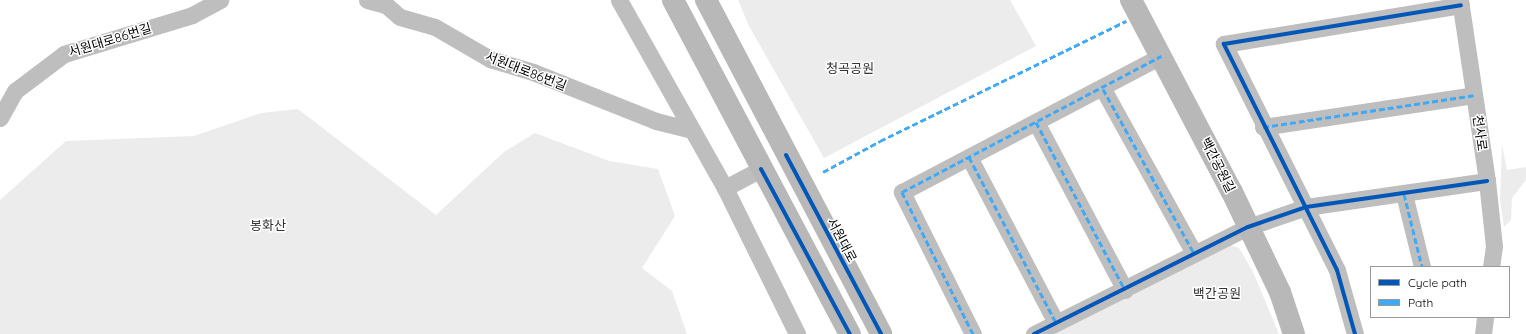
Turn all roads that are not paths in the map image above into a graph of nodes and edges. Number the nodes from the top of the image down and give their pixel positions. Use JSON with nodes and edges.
{"nodes":[{"id":1,"x":220,"y":0,"type":"edge"},
{"id":2,"x":366,"y":0,"type":"edge"},
{"id":3,"x":619,"y":0,"type":"edge"},
{"id":4,"x":673,"y":0,"type":"edge"},
{"id":5,"x":706,"y":0,"type":"edge"},
{"id":6,"x":1131,"y":0,"type":"edge"},
{"id":7,"x":1461,"y":3,"type":"edge"},
{"id":8,"x":1161,"y":56,"type":"junction"},
{"id":9,"x":1103,"y":89,"type":"junction"},
{"id":10,"x":1474,"y":95,"type":"junction"},
{"id":11,"x":0,"y":118,"type":"edge"},
{"id":12,"x":1036,"y":122,"type":"junction"},
{"id":13,"x":1263,"y":128,"type":"junction"},
{"id":14,"x":692,"y":130,"type":"junction"},
{"id":15,"x":786,"y":155,"type":"junction"},
{"id":16,"x":969,"y":157,"type":"junction"},
{"id":17,"x":761,"y":169,"type":"junction"},
{"id":18,"x":1487,"y":181,"type":"junction"},
{"id":19,"x":725,"y":188,"type":"junction"},
{"id":20,"x":1404,"y":194,"type":"junction"},
{"id":21,"x":1306,"y":207,"type":"junction"},
{"id":22,"x":1248,"y":227,"type":"junction"},
{"id":23,"x":1194,"y":253,"type":"junction"},
{"id":24,"x":1422,"y":266,"type":"edge"},
{"id":25,"x":1491,"y":266,"type":"edge"},
{"id":26,"x":1126,"y":290,"type":"junction"},
{"id":27,"x":1485,"y":318,"type":"edge"},
{"id":28,"x":1056,"y":323,"type":"junction"},
{"id":29,"x":797,"y":334,"type":"edge"},
{"id":30,"x":850,"y":334,"type":"edge"},
{"id":31,"x":882,"y":334,"type":"edge"},
{"id":32,"x":973,"y":334,"type":"edge"},
{"id":33,"x":1034,"y":334,"type":"edge"},
{"id":34,"x":1294,"y":334,"type":"edge"},
{"id":35,"x":1355,"y":334,"type":"edge"},
{"id":36,"x":1483,"y":334,"type":"edge"}],
"edges":[{"from":1,"to":11,"type":"street","name":"서원대로86번길"},
{"from":2,"to":14,"type":"street","name":"서원대로86번길"},
{"from":3,"to":14,"type":"street"},
{"from":4,"to":17,"type":"street"},
{"from":5,"to":15,"type":"street","name":"서원대로"},
{"from":6,"to":8,"type":"street","name":"백간공원길"},
{"from":7,"to":10,"type":"street","name":"천사로"},
{"from":7,"to":13,"type":"street"},
{"from":8,"to":9,"type":"street"},
{"from":8,"to":22,"type":"street","name":"백간공원길"},
{"from":9,"to":12,"type":"street"},
{"from":9,"to":23,"type":"street"},
{"from":10,"to":13,"type":"street"},
{"from":10,"to":18,"type":"street","name":"천사로"},
{"from":12,"to":16,"type":"street"},
{"from":12,"to":26,"type":"street"},
{"from":13,"to":21,"type":"street"},
{"from":14,"to":19,"type":"street"},
{"from":15,"to":17,"type":"street"},
{"from":15,"to":31,"type":"street","name":"서원대로"},
{"from":16,"to":28,"type":"street"},
{"from":16,"to":32,"type":"street"},
{"from":17,"to":19,"type":"street"},
{"from":17,"to":30,"type":"street"},
{"from":18,"to":20,"type":"street"},
{"from":18,"to":25,"type":"street","name":"천사로"},
{"from":19,"to":29,"type":"street"},
{"from":20,"to":21,"type":"street"},
{"from":20,"to":24,"type":"street"},
{"from":21,"to":22,"type":"street"},
{"from":21,"to":35,"type":"street"},
{"from":22,"to":23,"type":"street"},
{"from":22,"to":34,"type":"street","name":"백간공원길"},
{"from":23,"to":26,"type":"street"},
{"from":26,"to":28,"type":"street"},
{"from":27,"to":36,"type":"street"},
{"from":28,"to":33,"type":"street"}]}
